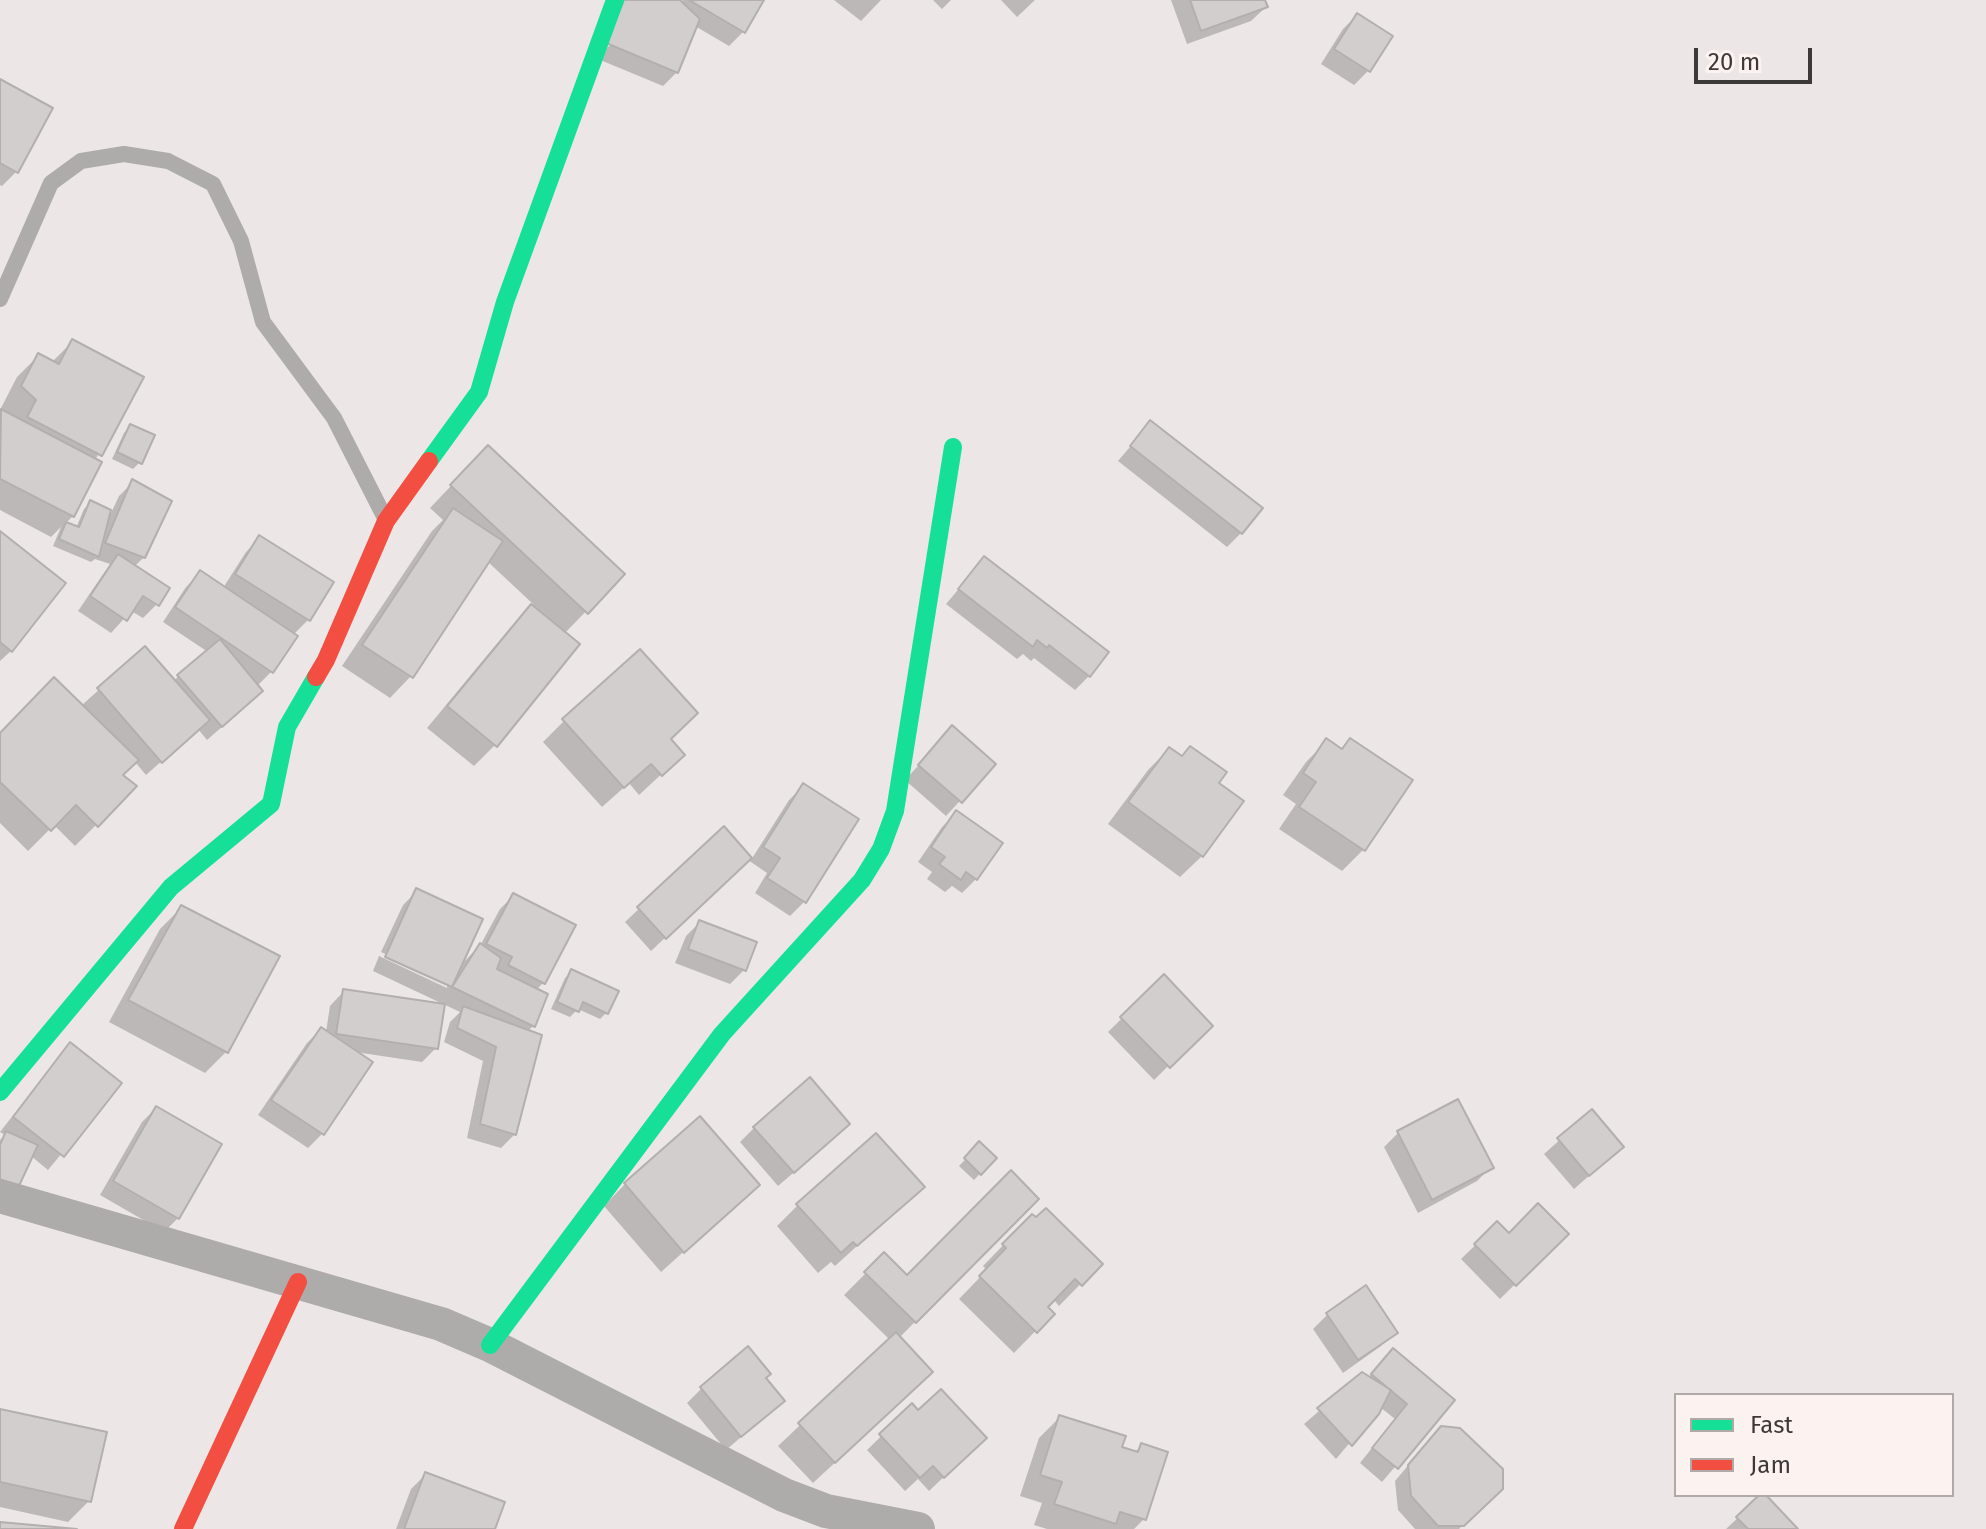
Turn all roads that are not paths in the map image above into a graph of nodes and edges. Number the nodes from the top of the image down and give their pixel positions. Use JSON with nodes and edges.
{"nodes":[{"id":1,"x":615,"y":0,"type":"edge"},
{"id":2,"x":0,"y":299,"type":"edge"},
{"id":3,"x":953,"y":447,"type":"dead end"},
{"id":4,"x":386,"y":521,"type":"junction"},
{"id":5,"x":0,"y":1092,"type":"edge"},
{"id":6,"x":0,"y":1196,"type":"edge"},
{"id":7,"x":298,"y":1282,"type":"junction"},
{"id":8,"x":490,"y":1345,"type":"junction"},
{"id":9,"x":183,"y":1529,"type":"edge"},
{"id":10,"x":918,"y":1529,"type":"edge"}],
"edges":[{"from":1,"to":4,"type":"street"},
{"from":2,"to":4,"type":"lane"},
{"from":3,"to":8,"type":"street"},
{"from":4,"to":5,"type":"street"},
{"from":6,"to":7,"type":"street"},
{"from":7,"to":8,"type":"street"},
{"from":7,"to":9,"type":"street"},
{"from":8,"to":10,"type":"street"}]}
